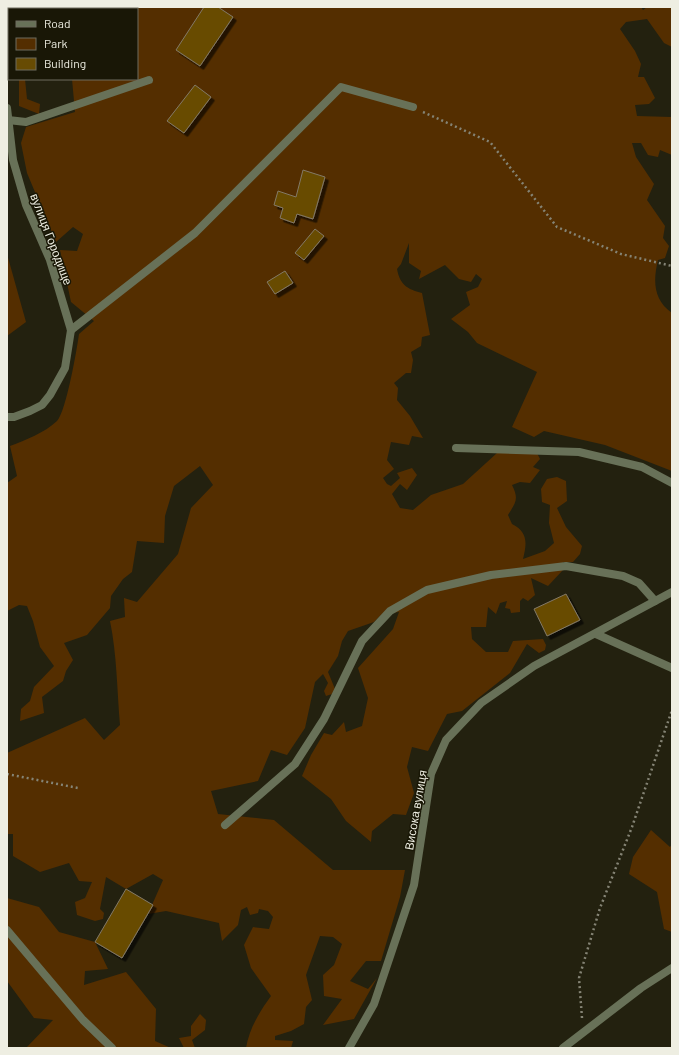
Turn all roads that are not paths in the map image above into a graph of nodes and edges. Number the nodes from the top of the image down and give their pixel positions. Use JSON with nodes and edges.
{"nodes":[{"id":1,"x":7,"y":9,"type":"edge"},
{"id":2,"x":7,"y":32,"type":"edge"},
{"id":3,"x":149,"y":80,"type":"dead end"},
{"id":4,"x":413,"y":107,"type":"road end"},
{"id":5,"x":7,"y":108,"type":"edge"},
{"id":6,"x":8,"y":120,"type":"edge"},
{"id":7,"x":71,"y":330,"type":"junction"},
{"id":8,"x":7,"y":417,"type":"edge"},
{"id":9,"x":456,"y":448,"type":"dead end"},
{"id":10,"x":672,"y":482,"type":"edge"},
{"id":11,"x":672,"y":592,"type":"edge"},
{"id":12,"x":655,"y":601,"type":"junction"},
{"id":13,"x":596,"y":634,"type":"junction"},
{"id":14,"x":672,"y":668,"type":"edge"},
{"id":15,"x":224,"y":825,"type":"dead end"},
{"id":16,"x":7,"y":930,"type":"edge"},
{"id":17,"x":672,"y":968,"type":"edge"},
{"id":18,"x":112,"y":1048,"type":"edge"},
{"id":19,"x":349,"y":1048,"type":"edge"},
{"id":20,"x":563,"y":1048,"type":"edge"}],
"edges":[{"from":1,"to":2,"type":"street"},
{"from":3,"to":6,"type":"street"},
{"from":4,"to":7,"type":"street"},
{"from":5,"to":6,"type":"street","name":"вулиця Городище"},
{"from":6,"to":7,"type":"street","name":"вулиця Городище"},
{"from":7,"to":8,"type":"street","name":"вулиця Городище"},
{"from":9,"to":10,"type":"street"},
{"from":11,"to":12,"type":"street","name":"Висока вулиця"},
{"from":12,"to":13,"type":"street","name":"Висока вулиця"},
{"from":12,"to":15,"type":"street"},
{"from":13,"to":14,"type":"street"},
{"from":13,"to":19,"type":"street","name":"Висока вулиця"},
{"from":16,"to":18,"type":"street"},
{"from":17,"to":20,"type":"street"}]}
